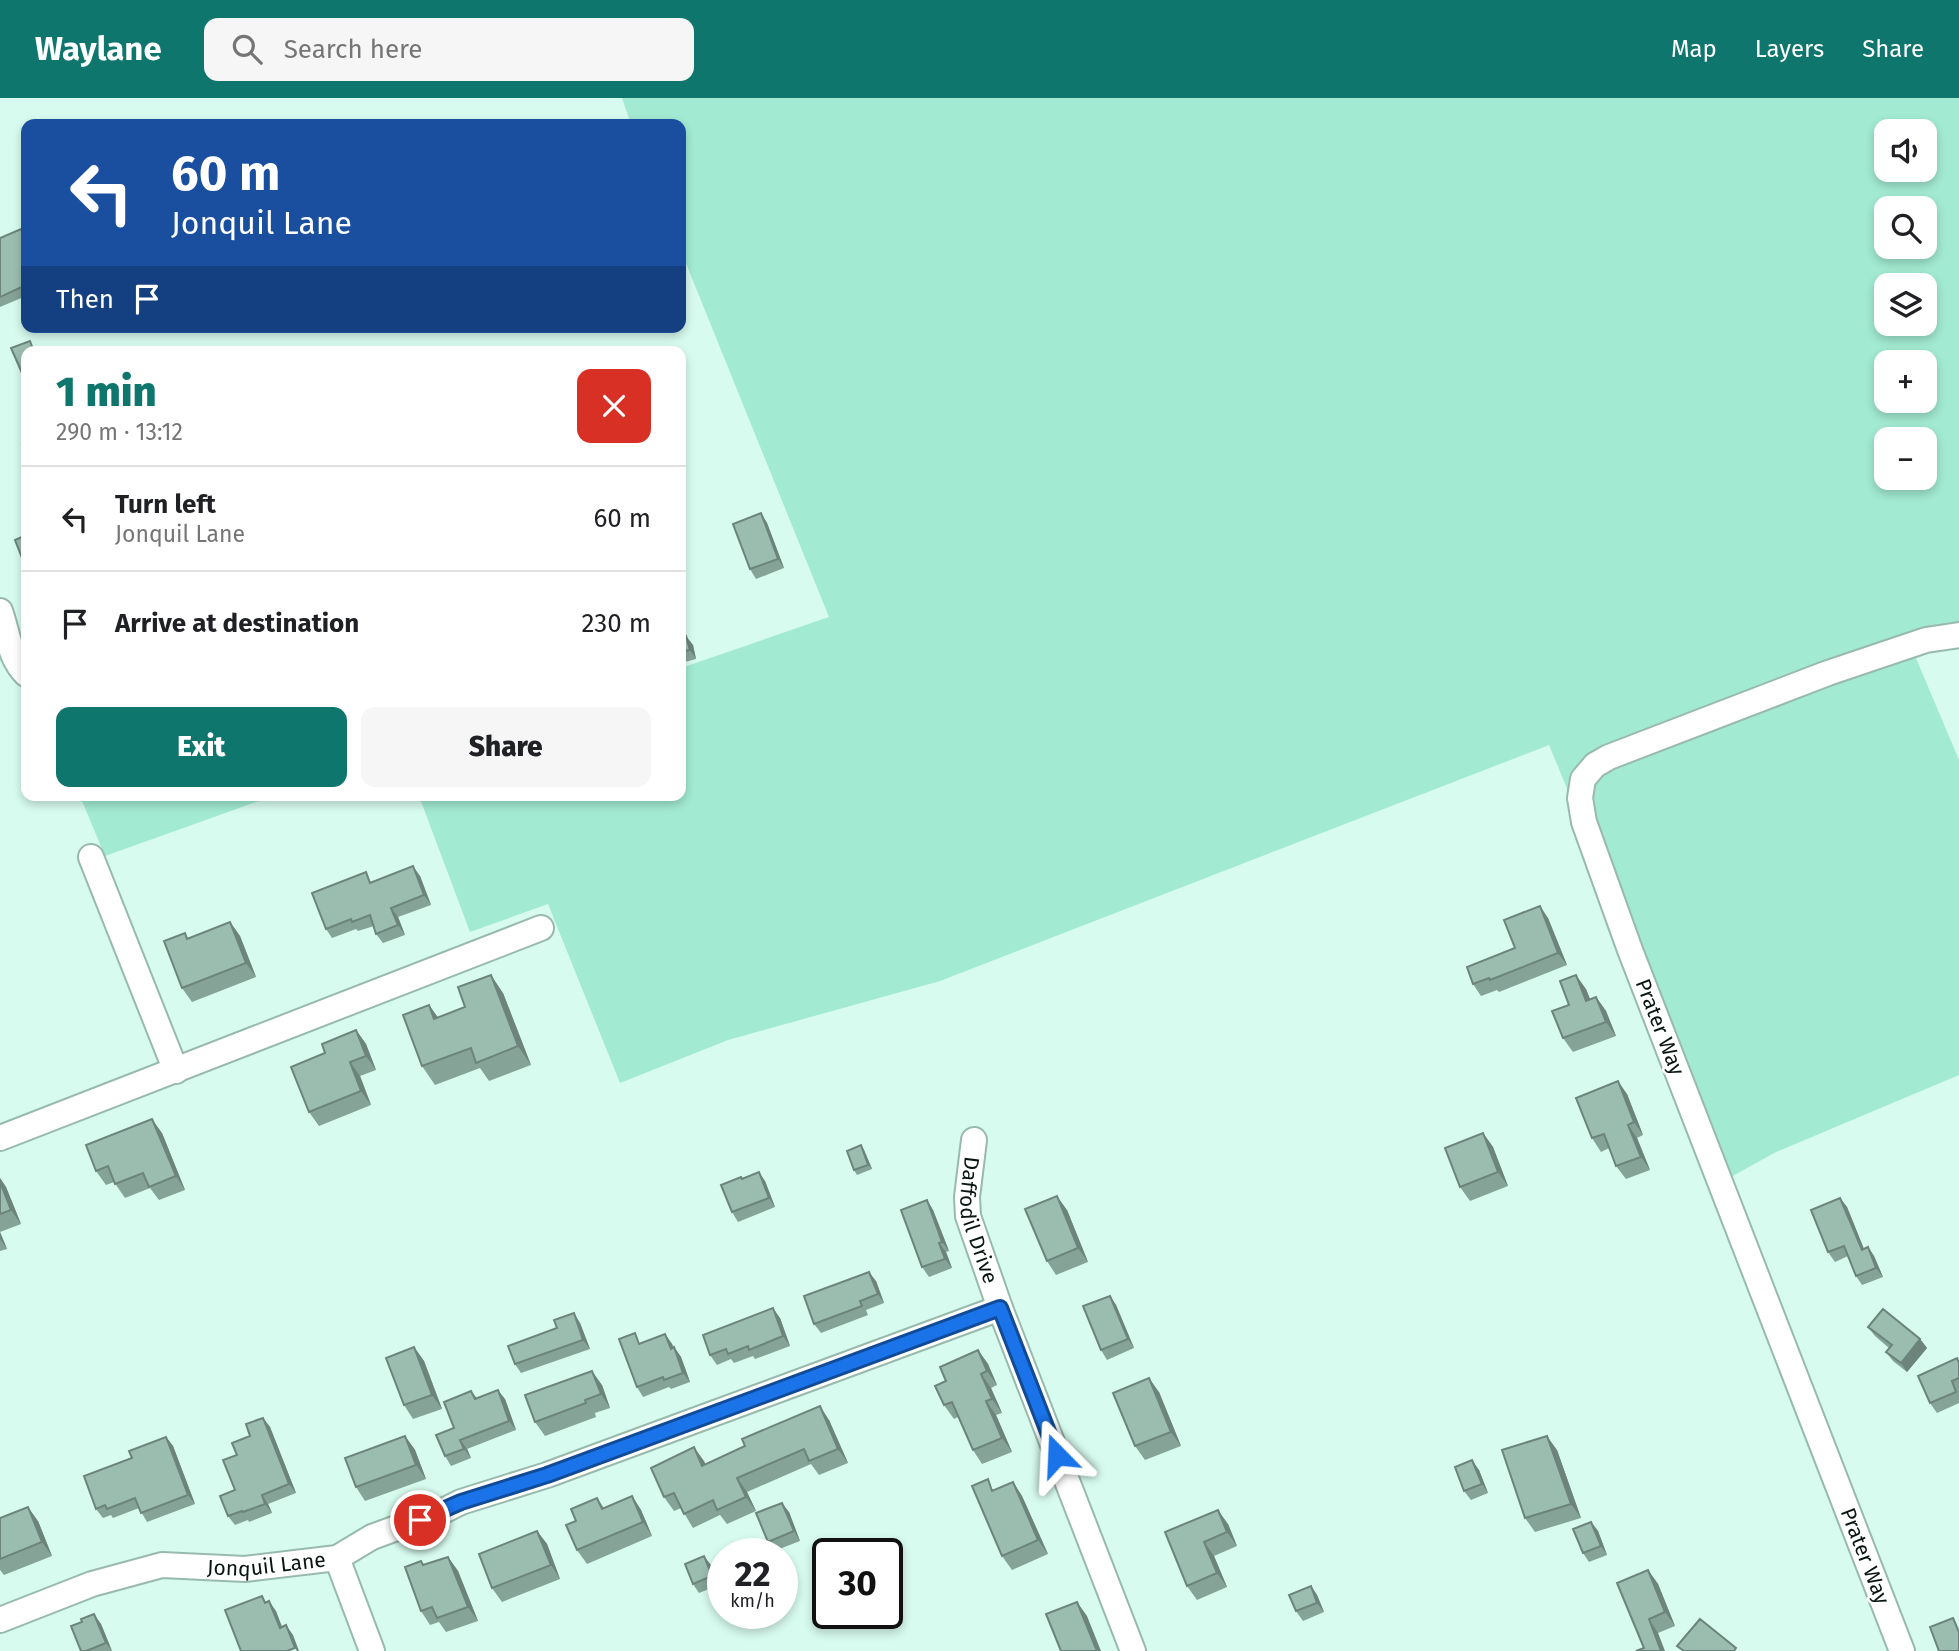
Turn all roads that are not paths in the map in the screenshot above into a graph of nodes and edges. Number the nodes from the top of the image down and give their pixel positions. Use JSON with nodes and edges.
{"nodes":[{"id":1,"x":0,"y":611,"type":"edge"},
{"id":2,"x":1959,"y":635,"type":"edge"},
{"id":3,"x":21,"y":668,"type":"edge"},
{"id":4,"x":91,"y":857,"type":"dead end"},
{"id":5,"x":541,"y":928,"type":"dead end"},
{"id":6,"x":176,"y":1071,"type":"junction"},
{"id":7,"x":0,"y":1138,"type":"edge"},
{"id":8,"x":974,"y":1140,"type":"dead end"},
{"id":9,"x":1000,"y":1308,"type":"junction"},
{"id":10,"x":337,"y":1558,"type":"junction"},
{"id":11,"x":0,"y":1620,"type":"edge"},
{"id":12,"x":372,"y":1651,"type":"edge"},
{"id":13,"x":1133,"y":1651,"type":"edge"},
{"id":14,"x":1902,"y":1651,"type":"edge"}],
"edges":[{"from":1,"to":3,"type":"street"},
{"from":2,"to":14,"type":"street","name":"Prater Way"},
{"from":4,"to":6,"type":"street"},
{"from":5,"to":6,"type":"street"},
{"from":6,"to":7,"type":"street"},
{"from":8,"to":9,"type":"street","name":"Daffodil Drive"},
{"from":9,"to":10,"type":"street","name":"Jonquil Lane"},
{"from":9,"to":13,"type":"street","name":"Daffodil Drive"},
{"from":10,"to":11,"type":"street","name":"Jonquil Lane"},
{"from":10,"to":12,"type":"street"}]}
